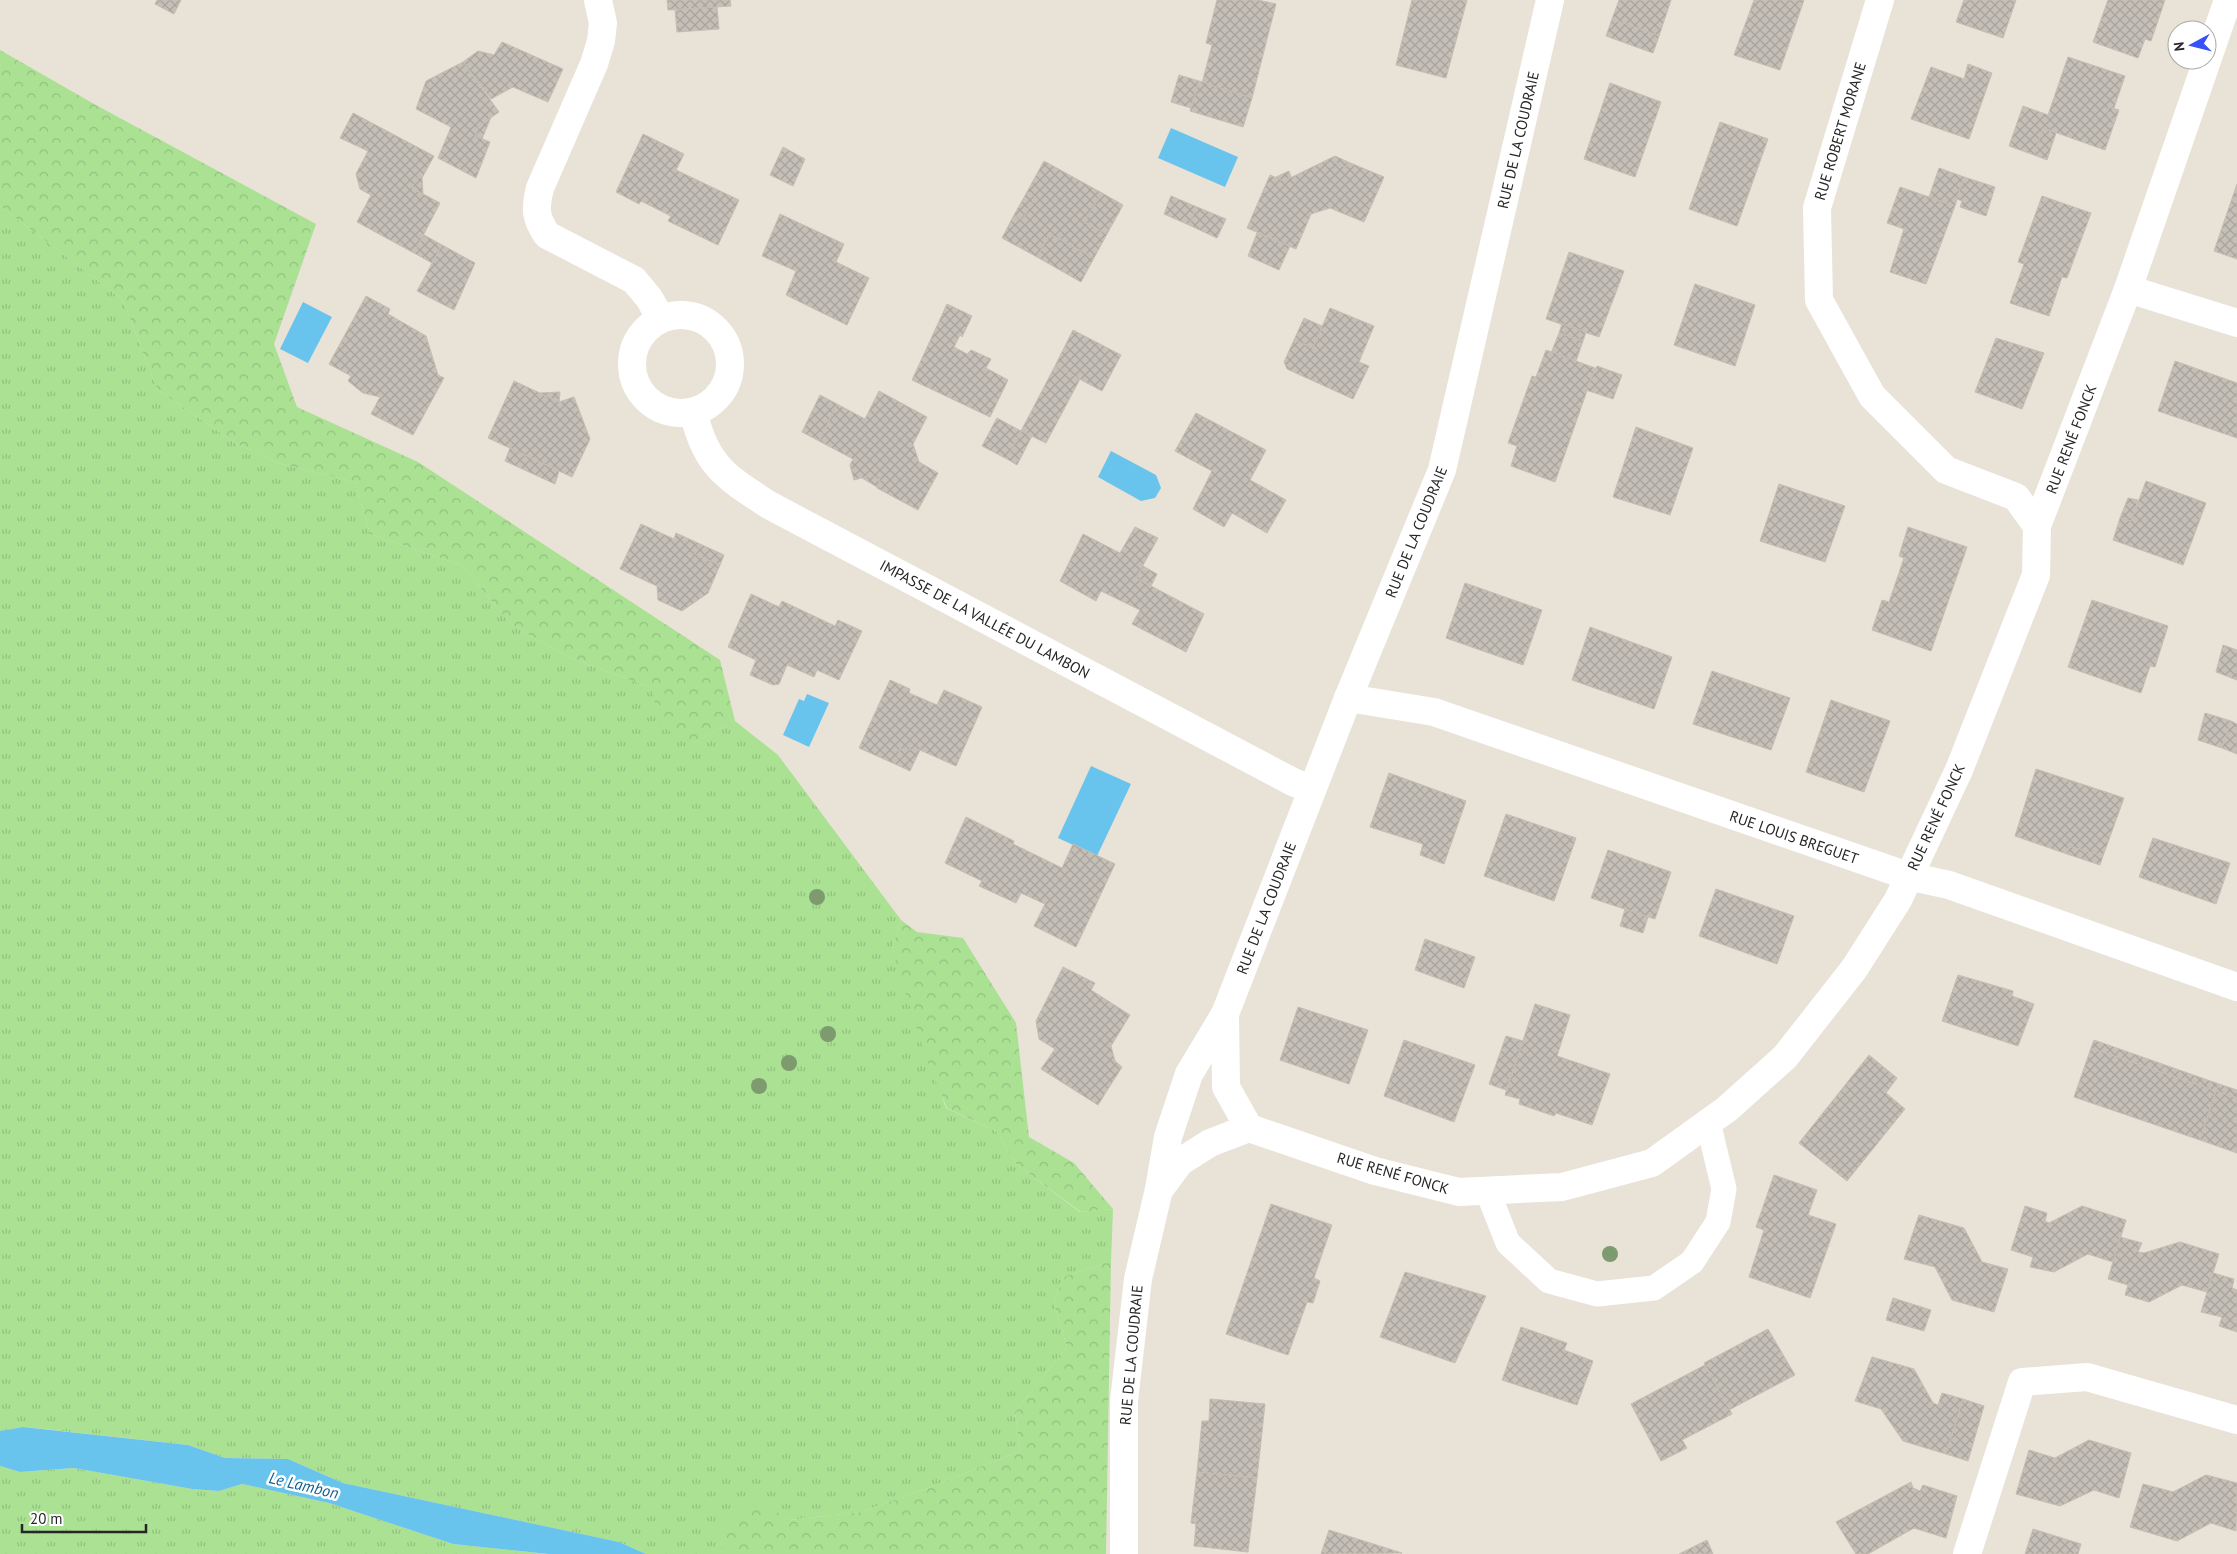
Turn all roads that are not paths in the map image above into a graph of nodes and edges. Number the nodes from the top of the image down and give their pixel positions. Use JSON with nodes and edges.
{"nodes":[{"id":1,"x":598,"y":0,"type":"edge"},
{"id":2,"x":1550,"y":0,"type":"edge"},
{"id":3,"x":1880,"y":0,"type":"edge"},
{"id":4,"x":2228,"y":0,"type":"edge"},
{"id":5,"x":2128,"y":288,"type":"junction"},
{"id":6,"x":661,"y":319,"type":"junction"},
{"id":7,"x":2237,"y":323,"type":"edge"},
{"id":8,"x":693,"y":412,"type":"junction"},
{"id":9,"x":2037,"y":526,"type":"junction"},
{"id":10,"x":1348,"y":698,"type":"junction"},
{"id":11,"x":1312,"y":790,"type":"junction"},
{"id":12,"x":1908,"y":876,"type":"junction"},
{"id":13,"x":2237,"y":987,"type":"edge"},
{"id":14,"x":1225,"y":1014,"type":"junction"},
{"id":15,"x":1708,"y":1122,"type":"junction"},
{"id":16,"x":1249,"y":1128,"type":"junction"},
{"id":17,"x":1159,"y":1189,"type":"junction"},
{"id":18,"x":1487,"y":1190,"type":"junction"},
{"id":19,"x":2237,"y":1420,"type":"edge"},
{"id":20,"x":1124,"y":1554,"type":"edge"},
{"id":21,"x":1967,"y":1554,"type":"edge"}],
"edges":[{"from":1,"to":6,"type":"street"},
{"from":2,"to":10,"type":"street","name":"RUE DE LA COUDRAIE"},
{"from":3,"to":9,"type":"street","name":"RUE ROBERT MORANE"},
{"from":4,"to":5,"type":"street","name":"RUE RENÉ FONCK"},
{"from":5,"to":7,"type":"street"},
{"from":5,"to":9,"type":"street","name":"RUE RENÉ FONCK"},
{"from":6,"to":8,"type":"street"},
{"from":6,"to":8,"type":"street"},
{"from":8,"to":11,"type":"street","name":"IMPASSE DE LA VALLÉE DU LAMBON"},
{"from":9,"to":12,"type":"street","name":"RUE RENÉ FONCK"},
{"from":10,"to":11,"type":"street","name":"RUE DE LA COUDRAIE"},
{"from":10,"to":12,"type":"street","name":"RUE LOUIS BREGUET"},
{"from":11,"to":14,"type":"street","name":"RUE DE LA COUDRAIE"},
{"from":12,"to":13,"type":"street","name":"RUE LOUIS BREGUET"},
{"from":12,"to":15,"type":"street","name":"RUE RENÉ FONCK"},
{"from":14,"to":16,"type":"street","name":"RUE DE LA COUDRAIE"},
{"from":14,"to":17,"type":"street","name":"RUE DE LA COUDRAIE"},
{"from":15,"to":18,"type":"street","name":"RUE RENÉ FONCK"},
{"from":15,"to":18,"type":"lane"},
{"from":16,"to":17,"type":"street","name":"RUE DE LA COUDRAIE"},
{"from":16,"to":18,"type":"street","name":"RUE RENÉ FONCK"},
{"from":17,"to":20,"type":"street","name":"RUE DE LA COUDRAIE"},
{"from":19,"to":21,"type":"street"}]}
